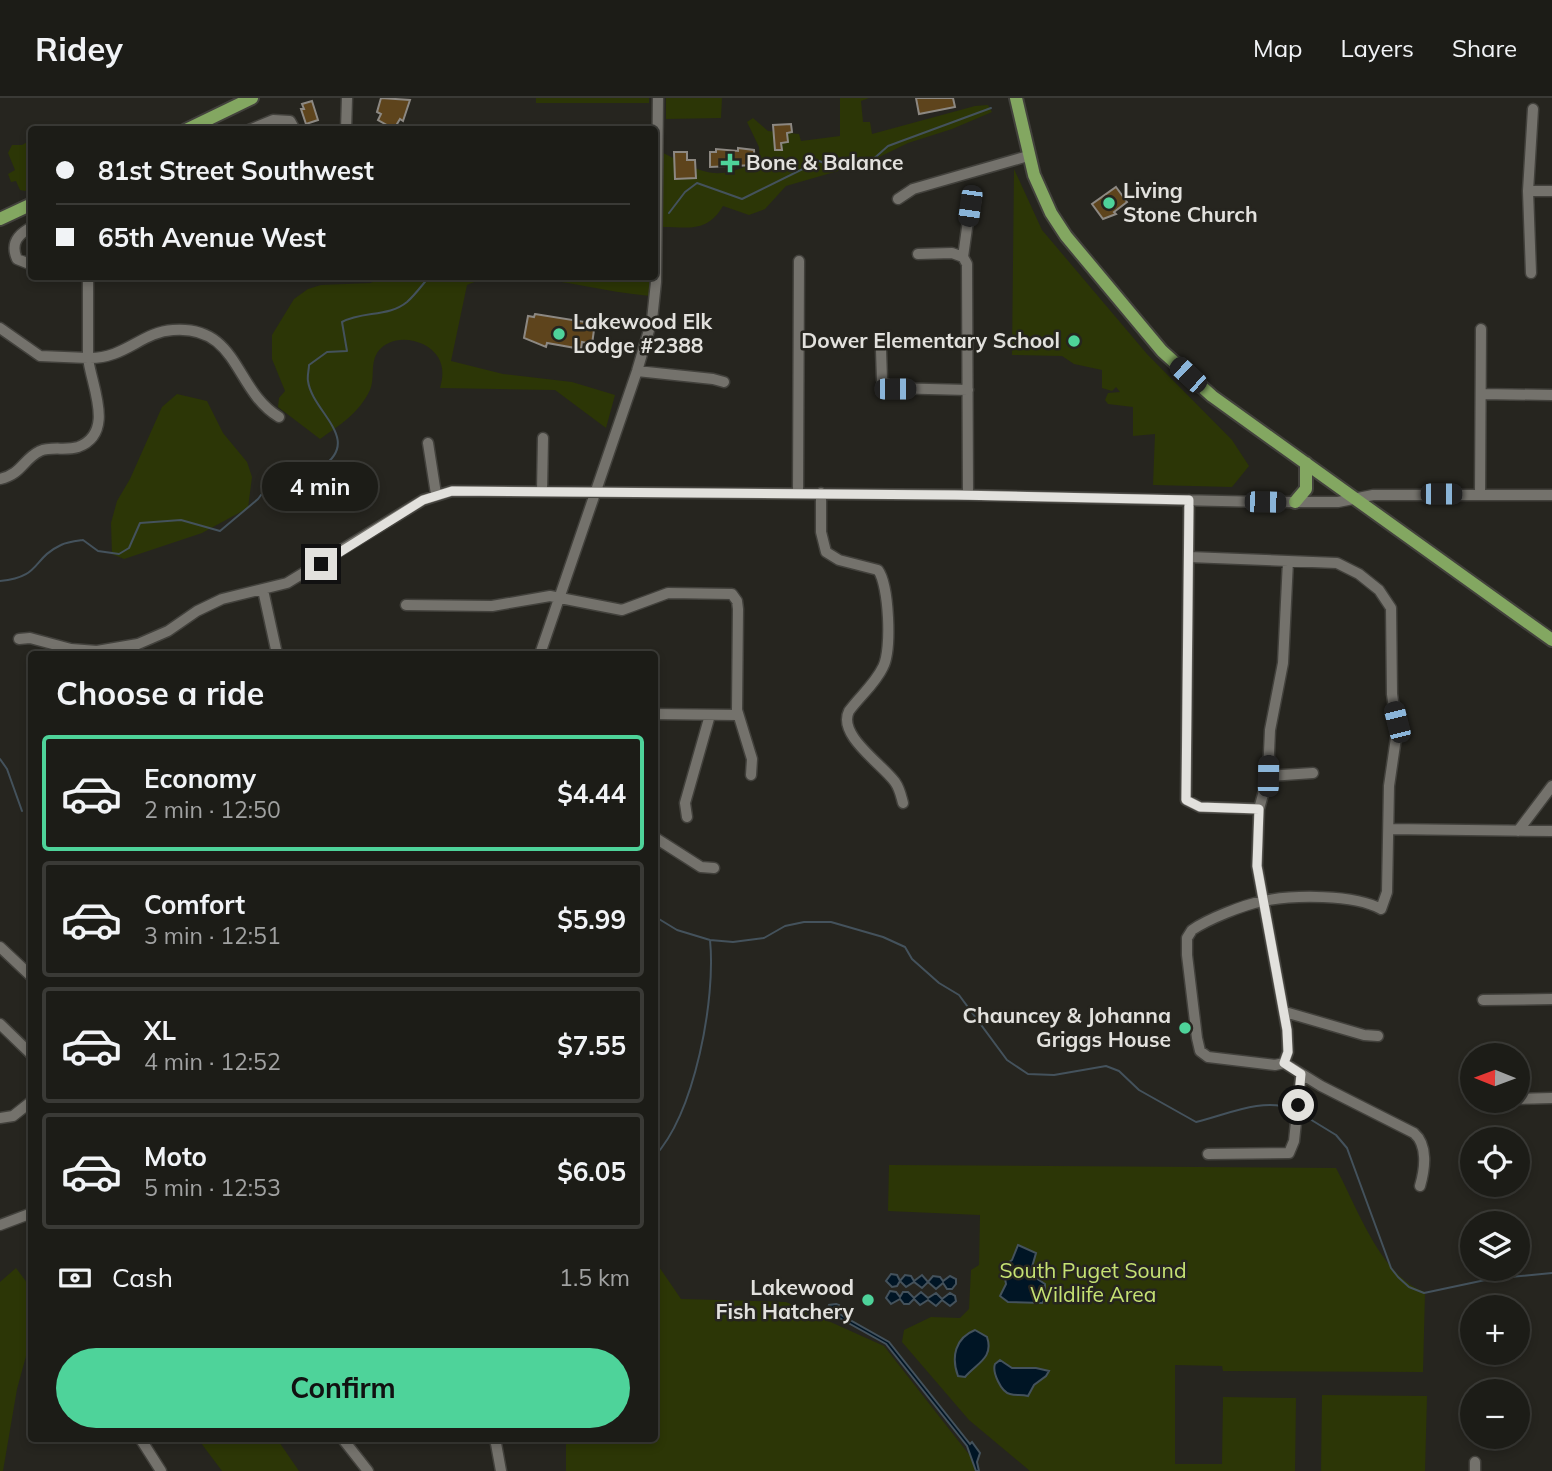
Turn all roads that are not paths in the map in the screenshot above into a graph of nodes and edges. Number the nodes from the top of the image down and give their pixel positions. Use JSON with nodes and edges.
{"nodes":[{"id":1,"x":252,"y":98,"type":"edge"},
{"id":2,"x":347,"y":98,"type":"edge"},
{"id":3,"x":658,"y":98,"type":"edge"},
{"id":4,"x":1016,"y":98,"type":"edge"},
{"id":5,"x":1533,"y":109,"type":"dead end"},
{"id":6,"x":194,"y":126,"type":"edge"},
{"id":7,"x":261,"y":126,"type":"edge"},
{"id":8,"x":293,"y":126,"type":"edge"},
{"id":9,"x":346,"y":126,"type":"edge"},
{"id":10,"x":658,"y":126,"type":"edge"},
{"id":11,"x":1028,"y":156,"type":"junction"},
{"id":12,"x":1528,"y":191,"type":"junction"},
{"id":13,"x":1552,"y":191,"type":"edge"},
{"id":14,"x":898,"y":199,"type":"dead end"},
{"id":15,"x":28,"y":206,"type":"edge"},
{"id":16,"x":0,"y":219,"type":"edge"},
{"id":17,"x":28,"y":230,"type":"edge"},
{"id":18,"x":968,"y":231,"type":"dead end"},
{"id":19,"x":918,"y":254,"type":"dead end"},
{"id":20,"x":963,"y":257,"type":"junction"},
{"id":21,"x":799,"y":261,"type":"dead end"},
{"id":22,"x":28,"y":263,"type":"edge"},
{"id":23,"x":1531,"y":273,"type":"dead end"},
{"id":24,"x":88,"y":280,"type":"edge"},
{"id":25,"x":656,"y":280,"type":"edge"},
{"id":26,"x":0,"y":328,"type":"edge"},
{"id":27,"x":1481,"y":329,"type":"dead end"},
{"id":28,"x":881,"y":350,"type":"dead end"},
{"id":29,"x":88,"y":358,"type":"junction"},
{"id":30,"x":638,"y":370,"type":"junction"},
{"id":31,"x":724,"y":382,"type":"dead end"},
{"id":32,"x":968,"y":390,"type":"junction"},
{"id":33,"x":1482,"y":394,"type":"junction"},
{"id":34,"x":1552,"y":395,"type":"edge"},
{"id":35,"x":279,"y":417,"type":"dead end"},
{"id":36,"x":543,"y":438,"type":"dead end"},
{"id":37,"x":428,"y":443,"type":"dead end"},
{"id":38,"x":1306,"y":463,"type":"junction"},
{"id":39,"x":0,"y":479,"type":"edge"},
{"id":40,"x":542,"y":491,"type":"junction"},
{"id":41,"x":594,"y":492,"type":"junction"},
{"id":42,"x":798,"y":493,"type":"junction"},
{"id":43,"x":821,"y":493,"type":"junction"},
{"id":44,"x":436,"y":494,"type":"junction"},
{"id":45,"x":1480,"y":494,"type":"junction"},
{"id":46,"x":968,"y":495,"type":"junction"},
{"id":47,"x":1552,"y":495,"type":"edge"},
{"id":48,"x":1355,"y":499,"type":"junction"},
{"id":49,"x":1189,"y":500,"type":"junction"},
{"id":50,"x":1295,"y":502,"type":"junction"},
{"id":51,"x":1189,"y":557,"type":"junction"},
{"id":52,"x":1288,"y":561,"type":"junction"},
{"id":53,"x":263,"y":590,"type":"junction"},
{"id":54,"x":559,"y":597,"type":"junction"},
{"id":55,"x":406,"y":605,"type":"dead end"},
{"id":56,"x":19,"y":639,"type":"dead end"},
{"id":57,"x":1552,"y":640,"type":"edge"},
{"id":58,"x":89,"y":651,"type":"edge"},
{"id":59,"x":114,"y":651,"type":"edge"},
{"id":60,"x":276,"y":651,"type":"edge"},
{"id":61,"x":541,"y":651,"type":"edge"},
{"id":62,"x":658,"y":714,"type":"edge"},
{"id":63,"x":710,"y":715,"type":"junction"},
{"id":64,"x":737,"y":715,"type":"junction"},
{"id":65,"x":1313,"y":773,"type":"dead end"},
{"id":66,"x":751,"y":775,"type":"dead end"},
{"id":67,"x":1268,"y":776,"type":"junction"},
{"id":68,"x":1552,"y":786,"type":"edge"},
{"id":69,"x":903,"y":803,"type":"dead end"},
{"id":70,"x":1259,"y":809,"type":"junction"},
{"id":71,"x":687,"y":817,"type":"dead end"},
{"id":72,"x":1389,"y":829,"type":"junction"},
{"id":73,"x":1518,"y":831,"type":"junction"},
{"id":74,"x":1552,"y":831,"type":"edge"},
{"id":75,"x":658,"y":832,"type":"edge"},
{"id":76,"x":658,"y":840,"type":"edge"},
{"id":77,"x":1265,"y":901,"type":"junction"},
{"id":78,"x":0,"y":947,"type":"edge"},
{"id":79,"x":28,"y":973,"type":"edge"},
{"id":80,"x":1552,"y":999,"type":"edge"},
{"id":81,"x":1483,"y":1000,"type":"dead end"},
{"id":82,"x":1284,"y":1012,"type":"junction"},
{"id":83,"x":0,"y":1024,"type":"edge"},
{"id":84,"x":1378,"y":1037,"type":"dead end"},
{"id":85,"x":28,"y":1051,"type":"edge"},
{"id":86,"x":1284,"y":1063,"type":"junction"},
{"id":87,"x":1301,"y":1074,"type":"junction"},
{"id":88,"x":1552,"y":1098,"type":"edge"},
{"id":89,"x":1530,"y":1099,"type":"edge"},
{"id":90,"x":28,"y":1104,"type":"edge"},
{"id":91,"x":0,"y":1118,"type":"edge"},
{"id":92,"x":1208,"y":1154,"type":"dead end"},
{"id":93,"x":1420,"y":1186,"type":"dead end"},
{"id":94,"x":28,"y":1214,"type":"edge"},
{"id":95,"x":0,"y":1225,"type":"edge"},
{"id":96,"x":143,"y":1442,"type":"edge"},
{"id":97,"x":345,"y":1442,"type":"edge"},
{"id":98,"x":496,"y":1442,"type":"edge"},
{"id":99,"x":161,"y":1471,"type":"edge"},
{"id":100,"x":368,"y":1471,"type":"edge"},
{"id":101,"x":501,"y":1471,"type":"edge"}],
"edges":[{"from":1,"to":6,"type":"main road"},
{"from":2,"to":9,"type":"street"},
{"from":3,"to":10,"type":"street"},
{"from":4,"to":11,"type":"main road"},
{"from":5,"to":12,"type":"street"},
{"from":7,"to":8,"type":"street"},
{"from":11,"to":14,"type":"street"},
{"from":11,"to":38,"type":"main road"},
{"from":12,"to":13,"type":"street"},
{"from":12,"to":23,"type":"street"},
{"from":15,"to":16,"type":"main road"},
{"from":17,"to":22,"type":"street"},
{"from":18,"to":20,"type":"street"},
{"from":19,"to":20,"type":"street"},
{"from":20,"to":32,"type":"street"},
{"from":21,"to":42,"type":"street"},
{"from":24,"to":29,"type":"street"},
{"from":25,"to":30,"type":"street"},
{"from":26,"to":29,"type":"street"},
{"from":27,"to":33,"type":"street"},
{"from":28,"to":32,"type":"street"},
{"from":29,"to":35,"type":"street"},
{"from":29,"to":39,"type":"street"},
{"from":30,"to":31,"type":"street"},
{"from":30,"to":41,"type":"street"},
{"from":32,"to":46,"type":"street"},
{"from":33,"to":34,"type":"street"},
{"from":33,"to":45,"type":"street"},
{"from":36,"to":40,"type":"street"},
{"from":37,"to":44,"type":"street"},
{"from":38,"to":48,"type":"main road"},
{"from":38,"to":50,"type":"main road"},
{"from":40,"to":41,"type":"street"},
{"from":40,"to":44,"type":"street"},
{"from":41,"to":42,"type":"street"},
{"from":41,"to":54,"type":"street"},
{"from":42,"to":43,"type":"street"},
{"from":43,"to":46,"type":"street"},
{"from":43,"to":69,"type":"street"},
{"from":44,"to":53,"type":"street"},
{"from":45,"to":47,"type":"street"},
{"from":45,"to":48,"type":"street"},
{"from":46,"to":49,"type":"street"},
{"from":48,"to":50,"type":"street"},
{"from":48,"to":57,"type":"main road"},
{"from":49,"to":50,"type":"street"},
{"from":49,"to":51,"type":"street"},
{"from":51,"to":52,"type":"street"},
{"from":51,"to":70,"type":"street"},
{"from":52,"to":67,"type":"street"},
{"from":52,"to":72,"type":"street"},
{"from":53,"to":59,"type":"street"},
{"from":53,"to":60,"type":"street"},
{"from":54,"to":55,"type":"street"},
{"from":54,"to":61,"type":"street"},
{"from":54,"to":64,"type":"street"},
{"from":56,"to":58,"type":"street"},
{"from":62,"to":63,"type":"street"},
{"from":63,"to":64,"type":"street"},
{"from":63,"to":71,"type":"street"},
{"from":64,"to":66,"type":"street"},
{"from":65,"to":67,"type":"street"},
{"from":67,"to":70,"type":"street"},
{"from":68,"to":73,"type":"street"},
{"from":70,"to":77,"type":"street"},
{"from":72,"to":73,"type":"street"},
{"from":72,"to":77,"type":"street"},
{"from":73,"to":74,"type":"street"},
{"from":75,"to":76,"type":"street"},
{"from":77,"to":82,"type":"street"},
{"from":77,"to":86,"type":"street"},
{"from":78,"to":79,"type":"street"},
{"from":80,"to":81,"type":"street"},
{"from":82,"to":84,"type":"street"},
{"from":82,"to":86,"type":"street"},
{"from":83,"to":85,"type":"street"},
{"from":86,"to":87,"type":"street"},
{"from":87,"to":92,"type":"street"},
{"from":87,"to":93,"type":"street"},
{"from":88,"to":89,"type":"street"},
{"from":90,"to":91,"type":"street"},
{"from":94,"to":95,"type":"street"},
{"from":96,"to":99,"type":"street"},
{"from":97,"to":100,"type":"street"},
{"from":98,"to":101,"type":"street"}]}
